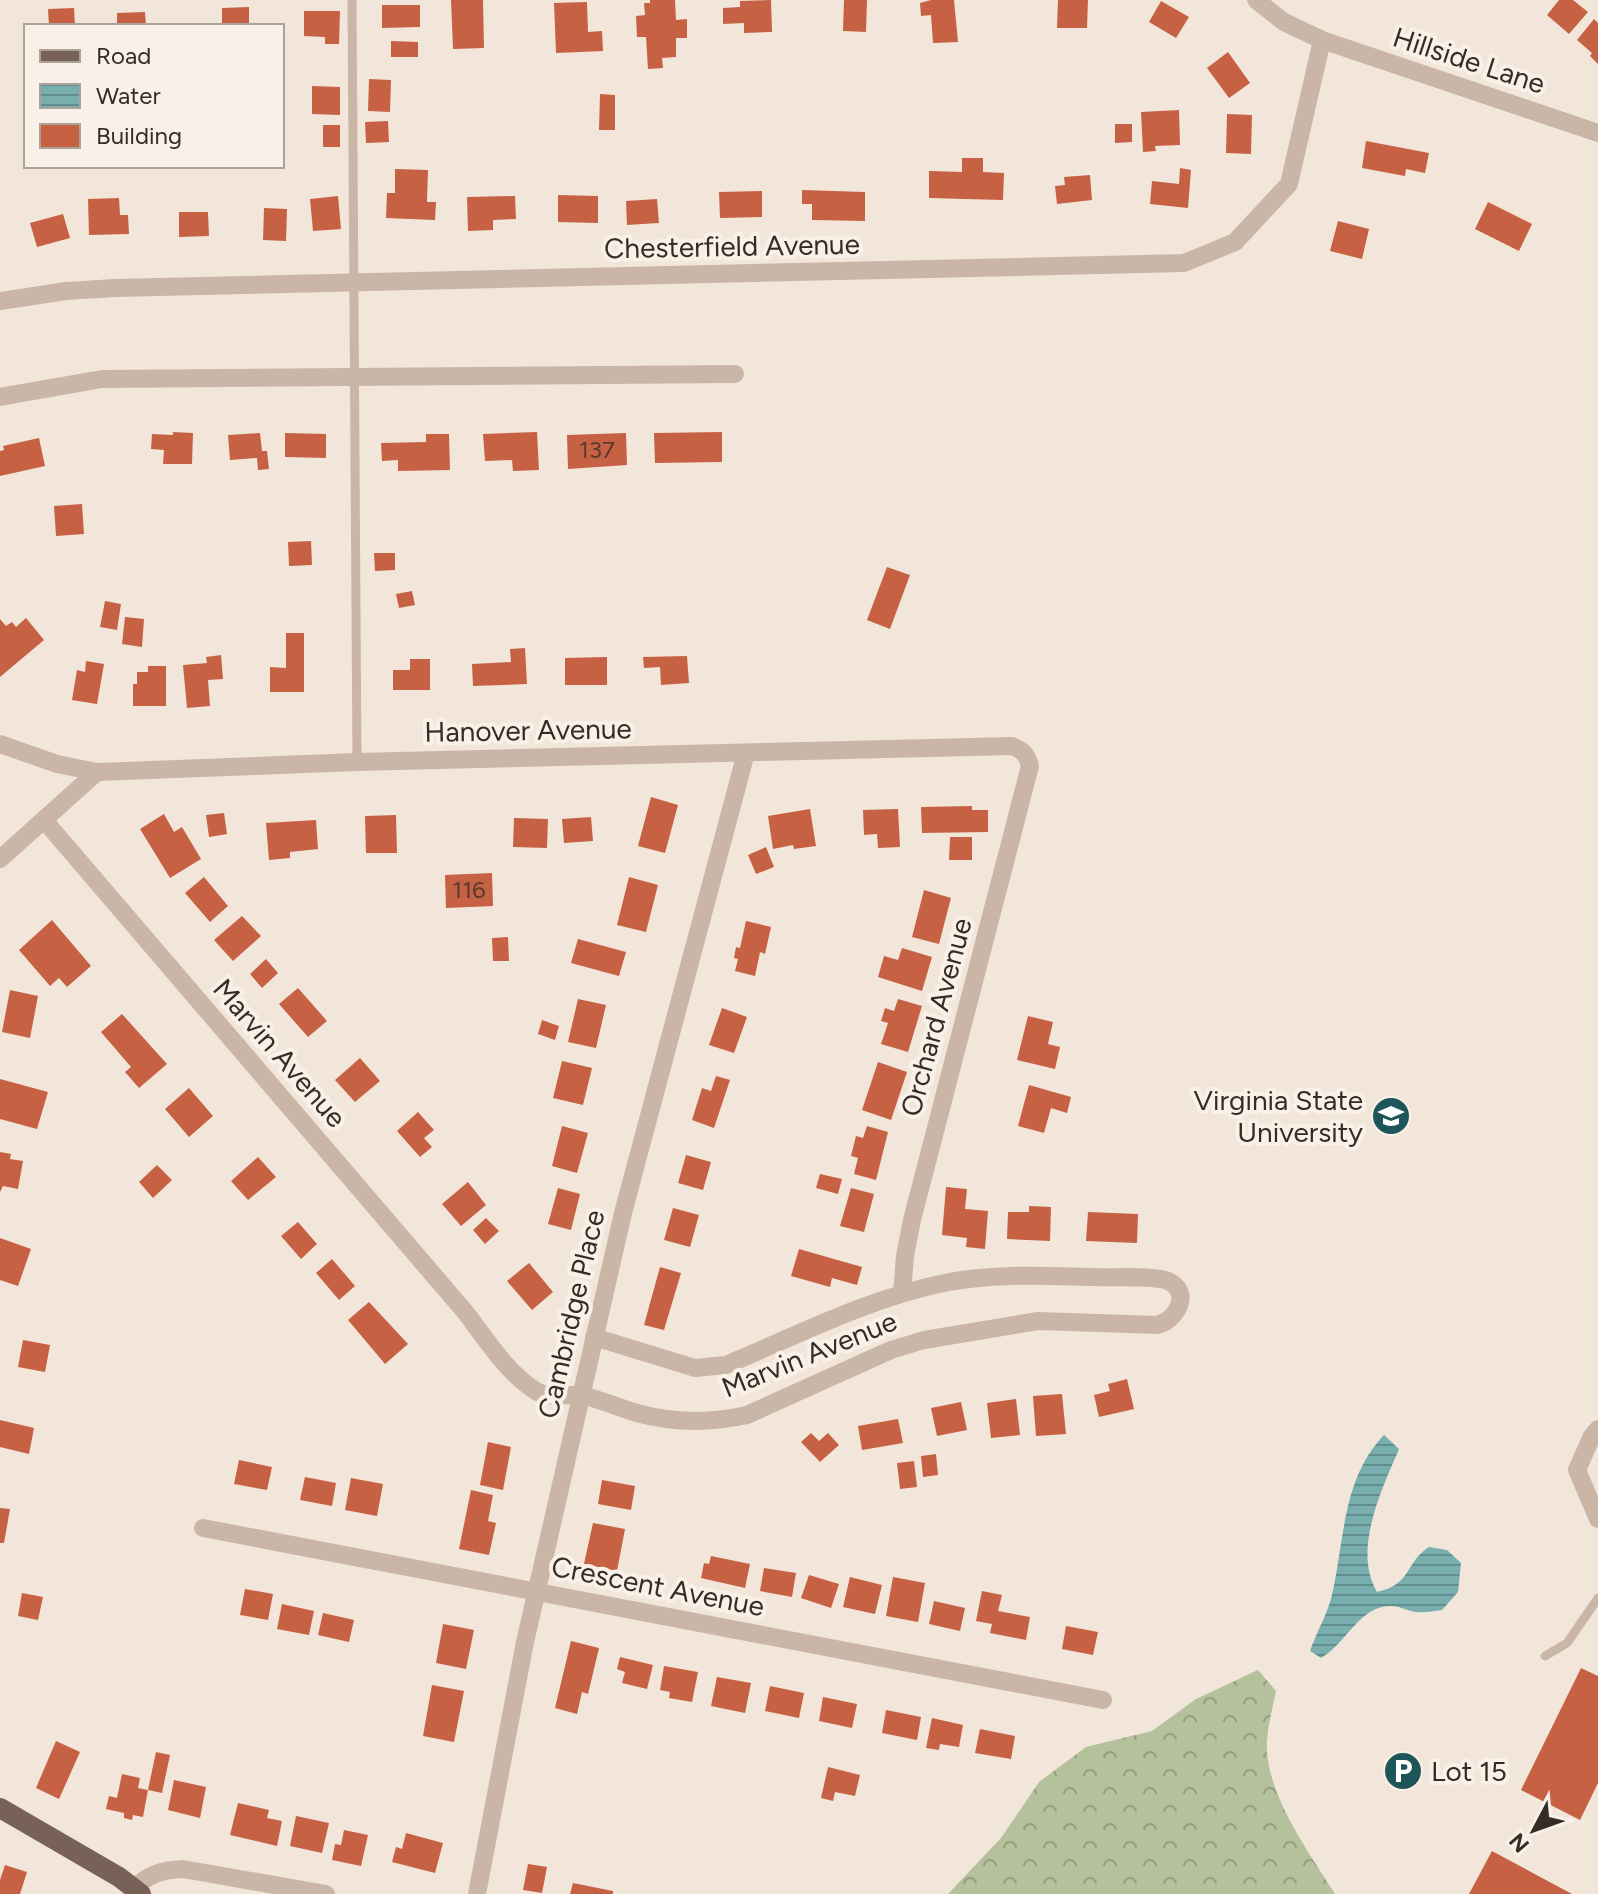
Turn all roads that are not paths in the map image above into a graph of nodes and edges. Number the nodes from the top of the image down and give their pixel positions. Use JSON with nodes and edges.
{"nodes":[{"id":1,"x":352,"y":0,"type":"edge"},
{"id":2,"x":1256,"y":0,"type":"edge"},
{"id":3,"x":1322,"y":40,"type":"junction"},
{"id":4,"x":1598,"y":133,"type":"edge"},
{"id":5,"x":354,"y":283,"type":"junction"},
{"id":6,"x":0,"y":301,"type":"edge"},
{"id":7,"x":735,"y":374,"type":"dead end"},
{"id":8,"x":355,"y":376,"type":"junction"},
{"id":9,"x":0,"y":397,"type":"edge"},
{"id":10,"x":0,"y":744,"type":"edge"},
{"id":11,"x":746,"y":753,"type":"junction"},
{"id":12,"x":1028,"y":757,"type":"joint"},
{"id":13,"x":357,"y":762,"type":"junction"},
{"id":14,"x":97,"y":772,"type":"junction"},
{"id":15,"x":44,"y":820,"type":"junction"},
{"id":16,"x":0,"y":859,"type":"edge"},
{"id":17,"x":902,"y":1294,"type":"junction"},
{"id":18,"x":594,"y":1337,"type":"junction"},
{"id":19,"x":581,"y":1395,"type":"junction"},
{"id":20,"x":1598,"y":1429,"type":"edge"},
{"id":21,"x":1598,"y":1519,"type":"edge"},
{"id":22,"x":203,"y":1528,"type":"dead end"},
{"id":23,"x":536,"y":1591,"type":"junction"},
{"id":24,"x":1598,"y":1598,"type":"edge"},
{"id":25,"x":1545,"y":1656,"type":"dead end"},
{"id":26,"x":1103,"y":1700,"type":"dead end"},
{"id":27,"x":0,"y":1808,"type":"edge"},
{"id":28,"x":137,"y":1891,"type":"edge"},
{"id":29,"x":326,"y":1894,"type":"edge"},
{"id":30,"x":477,"y":1894,"type":"edge"}],
"edges":[{"from":1,"to":5,"type":"lane"},
{"from":2,"to":3,"type":"street","name":"Hillside Lane"},
{"from":3,"to":4,"type":"street","name":"Hillside Lane"},
{"from":3,"to":5,"type":"street","name":"Chesterfield Avenue"},
{"from":5,"to":6,"type":"street","name":"Chesterfield Avenue"},
{"from":5,"to":8,"type":"lane"},
{"from":7,"to":8,"type":"street"},
{"from":8,"to":9,"type":"street"},
{"from":8,"to":13,"type":"lane"},
{"from":10,"to":14,"type":"street"},
{"from":11,"to":12,"type":"street","name":"Hanover Avenue"},
{"from":11,"to":13,"type":"street","name":"Hanover Avenue"},
{"from":11,"to":18,"type":"street","name":"Cambridge Place"},
{"from":12,"to":17,"type":"street","name":"Orchard Avenue"},
{"from":13,"to":14,"type":"street","name":"Hanover Avenue"},
{"from":14,"to":15,"type":"street"},
{"from":15,"to":16,"type":"street"},
{"from":15,"to":19,"type":"street","name":"Marvin Avenue"},
{"from":17,"to":18,"type":"street","name":"Marvin Avenue"},
{"from":17,"to":19,"type":"street","name":"Marvin Avenue"},
{"from":18,"to":19,"type":"street","name":"Cambridge Place"},
{"from":19,"to":23,"type":"street","name":"Cambridge Place"},
{"from":20,"to":21,"type":"street"},
{"from":22,"to":23,"type":"street","name":"Crescent Avenue"},
{"from":23,"to":26,"type":"street","name":"Crescent Avenue"},
{"from":23,"to":30,"type":"street","name":"Cambridge Place"},
{"from":24,"to":25,"type":"lane"},
{"from":27,"to":28,"type":"main road"},
{"from":28,"to":29,"type":"street"}]}
